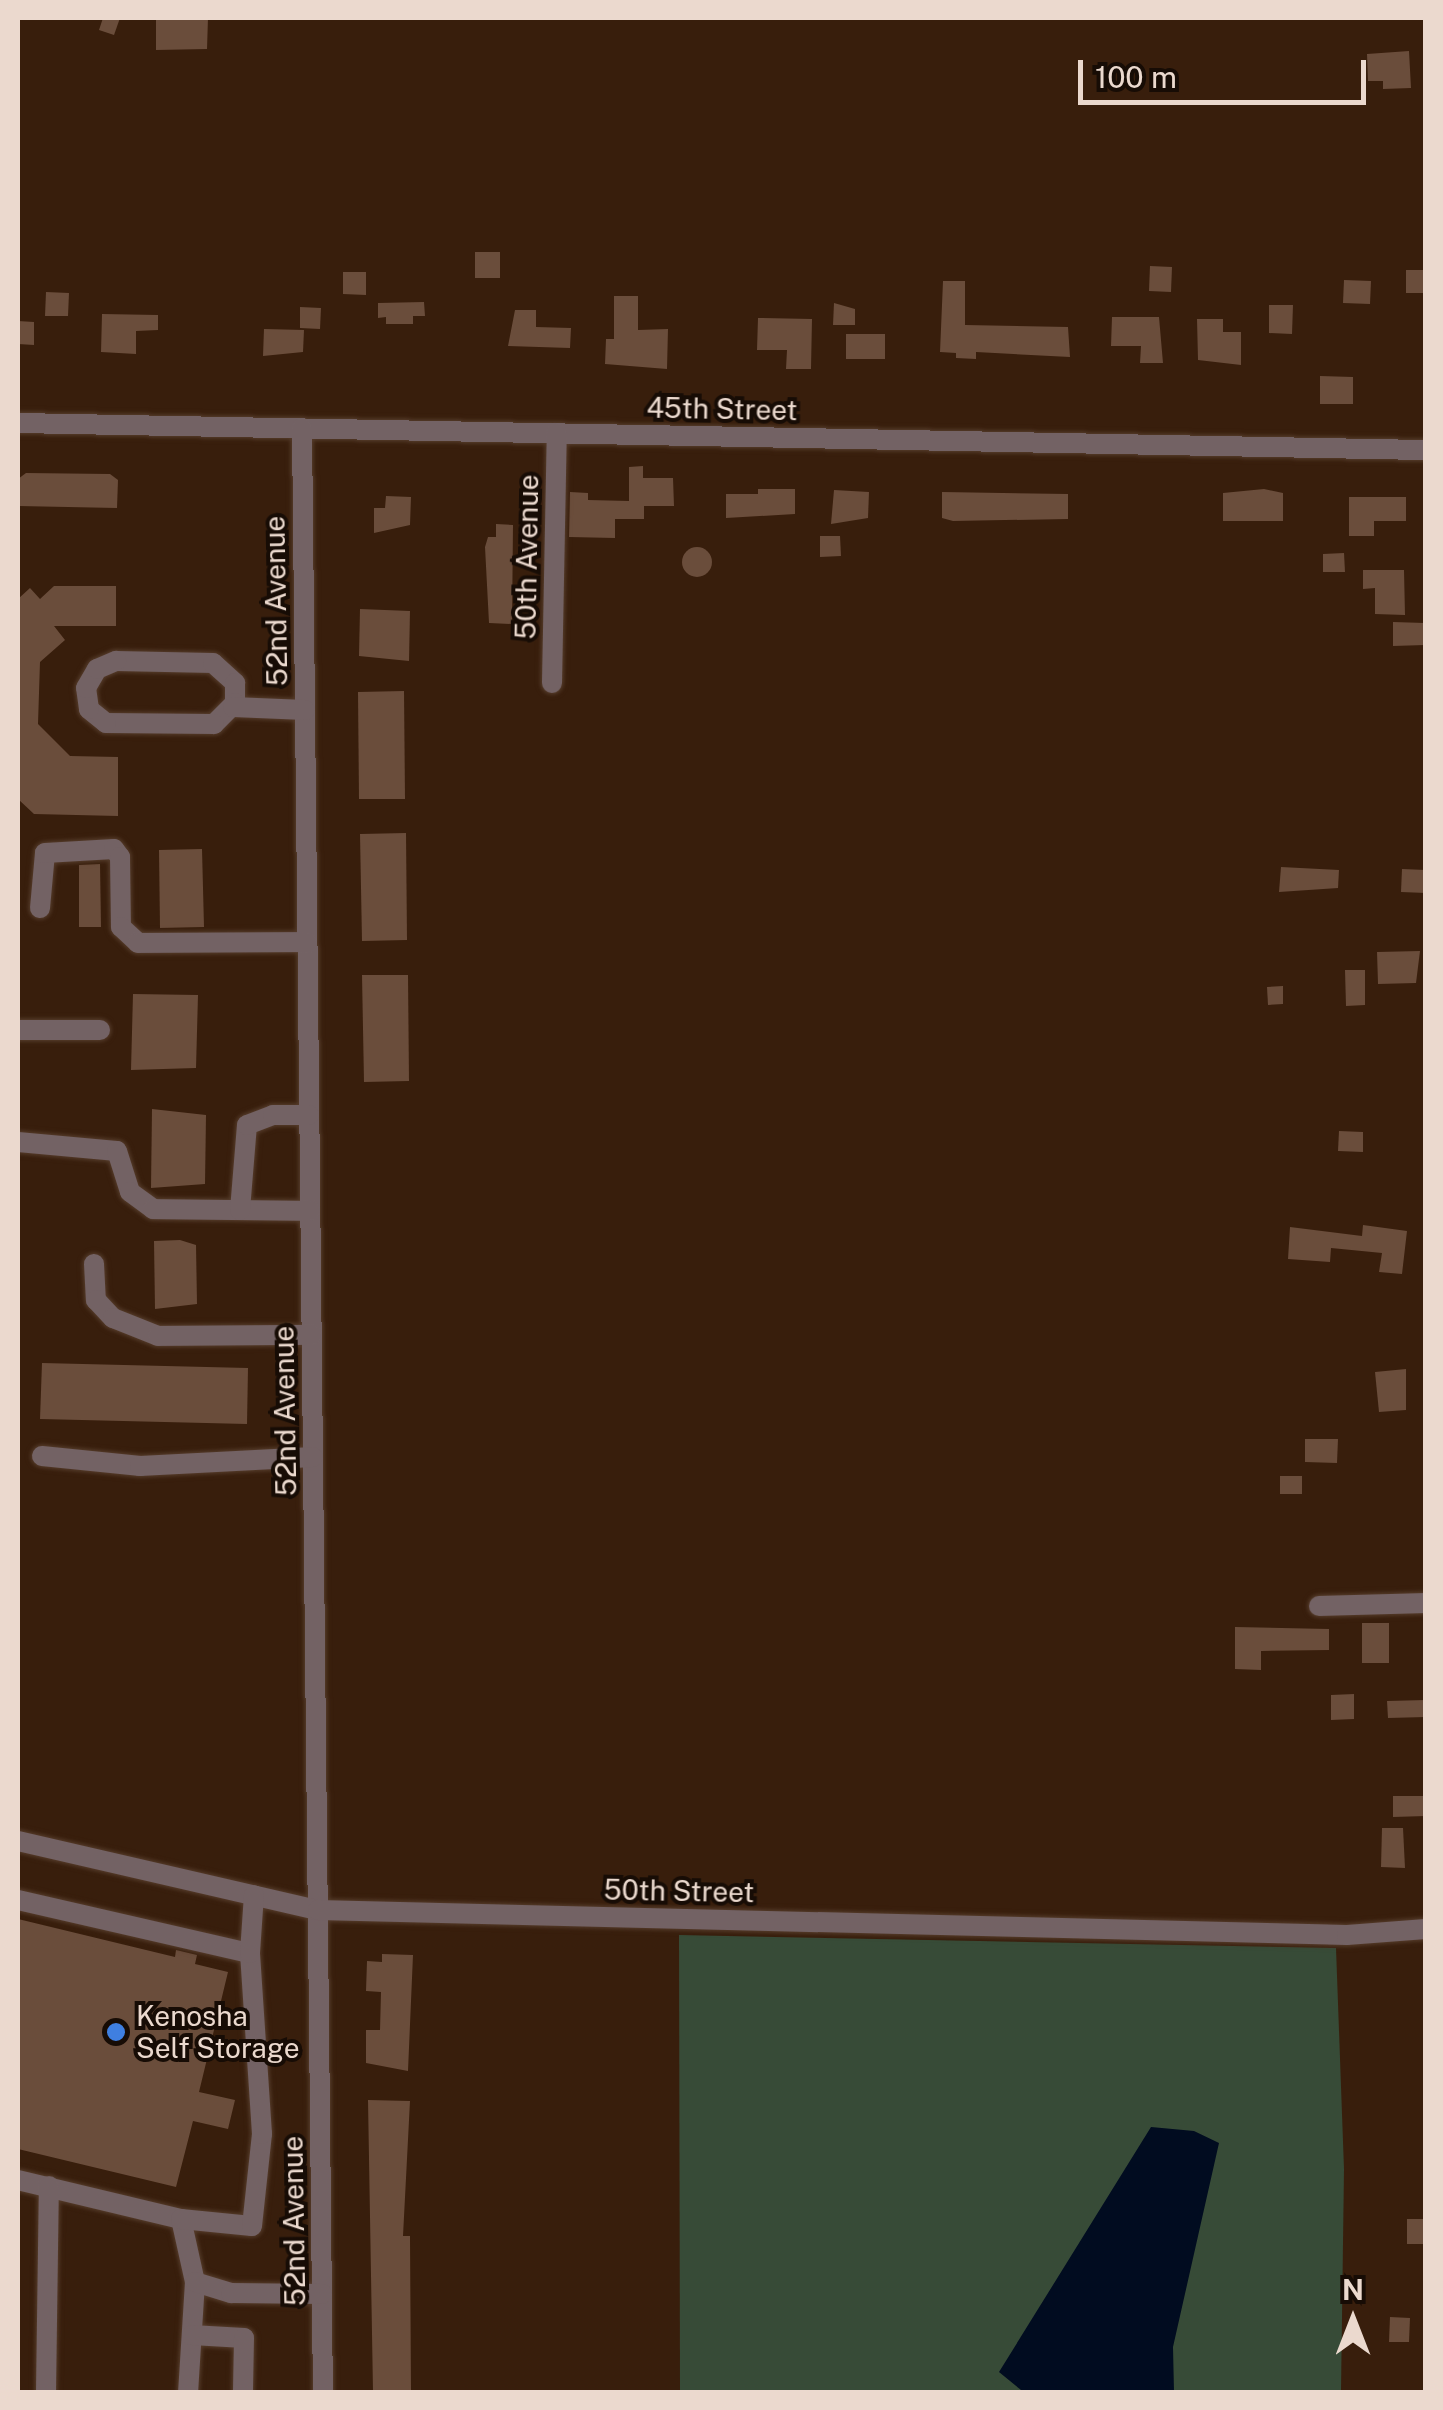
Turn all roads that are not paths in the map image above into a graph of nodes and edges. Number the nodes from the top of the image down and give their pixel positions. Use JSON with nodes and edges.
{"nodes":[{"id":1,"x":18,"y":423,"type":"edge"},
{"id":2,"x":302,"y":428,"type":"junction"},
{"id":3,"x":557,"y":433,"type":"junction"},
{"id":4,"x":1426,"y":450,"type":"edge"},
{"id":5,"x":552,"y":682,"type":"dead end"},
{"id":6,"x":233,"y":707,"type":"junction"},
{"id":7,"x":305,"y":710,"type":"junction"},
{"id":8,"x":40,"y":908,"type":"dead end"},
{"id":9,"x":308,"y":942,"type":"junction"},
{"id":10,"x":18,"y":1030,"type":"edge"},
{"id":11,"x":100,"y":1030,"type":"dead end"},
{"id":12,"x":309,"y":1115,"type":"junction"},
{"id":13,"x":18,"y":1142,"type":"edge"},
{"id":14,"x":240,"y":1210,"type":"junction"},
{"id":15,"x":310,"y":1211,"type":"junction"},
{"id":16,"x":94,"y":1264,"type":"dead end"},
{"id":17,"x":312,"y":1335,"type":"junction"},
{"id":18,"x":42,"y":1456,"type":"dead end"},
{"id":19,"x":313,"y":1457,"type":"junction"},
{"id":20,"x":1426,"y":1603,"type":"edge"},
{"id":21,"x":1320,"y":1606,"type":"dead end"},
{"id":22,"x":18,"y":1841,"type":"edge"},
{"id":23,"x":254,"y":1895,"type":"junction"},
{"id":24,"x":18,"y":1900,"type":"edge"},
{"id":25,"x":318,"y":1910,"type":"junction"},
{"id":26,"x":1426,"y":1929,"type":"edge"},
{"id":27,"x":250,"y":1953,"type":"junction"},
{"id":28,"x":18,"y":2180,"type":"edge"},
{"id":29,"x":49,"y":2186,"type":"junction"},
{"id":30,"x":181,"y":2219,"type":"junction"},
{"id":31,"x":195,"y":2282,"type":"junction"},
{"id":32,"x":322,"y":2294,"type":"junction"},
{"id":33,"x":192,"y":2335,"type":"junction"},
{"id":34,"x":46,"y":2392,"type":"edge"},
{"id":35,"x":188,"y":2392,"type":"edge"},
{"id":36,"x":242,"y":2392,"type":"edge"},
{"id":37,"x":323,"y":2392,"type":"edge"}],
"edges":[{"from":1,"to":2,"type":"street","name":"45th Street"},
{"from":2,"to":3,"type":"street","name":"45th Street"},
{"from":2,"to":7,"type":"street","name":"52nd Avenue"},
{"from":3,"to":4,"type":"street","name":"45th Street"},
{"from":3,"to":5,"type":"street","name":"50th Avenue"},
{"from":6,"to":6,"type":"street"},
{"from":6,"to":7,"type":"street"},
{"from":7,"to":9,"type":"street","name":"52nd Avenue"},
{"from":8,"to":9,"type":"street"},
{"from":9,"to":12,"type":"street","name":"52nd Avenue"},
{"from":10,"to":11,"type":"street"},
{"from":12,"to":14,"type":"street"},
{"from":12,"to":15,"type":"street","name":"52nd Avenue"},
{"from":13,"to":14,"type":"street"},
{"from":14,"to":15,"type":"street"},
{"from":15,"to":17,"type":"street","name":"52nd Avenue"},
{"from":16,"to":17,"type":"street"},
{"from":17,"to":19,"type":"street","name":"52nd Avenue"},
{"from":18,"to":19,"type":"street"},
{"from":19,"to":25,"type":"street","name":"52nd Avenue"},
{"from":20,"to":21,"type":"street"},
{"from":22,"to":23,"type":"street","name":"50th Street"},
{"from":23,"to":25,"type":"street","name":"50th Street"},
{"from":23,"to":27,"type":"street"},
{"from":24,"to":27,"type":"street"},
{"from":25,"to":26,"type":"street","name":"50th Street"},
{"from":25,"to":32,"type":"street","name":"52nd Avenue"},
{"from":27,"to":30,"type":"street"},
{"from":28,"to":29,"type":"street"},
{"from":29,"to":30,"type":"street"},
{"from":29,"to":34,"type":"street"},
{"from":30,"to":31,"type":"street"},
{"from":31,"to":32,"type":"street"},
{"from":31,"to":33,"type":"street"},
{"from":32,"to":37,"type":"street","name":"52nd Avenue"},
{"from":33,"to":35,"type":"street"},
{"from":33,"to":36,"type":"street"}]}
